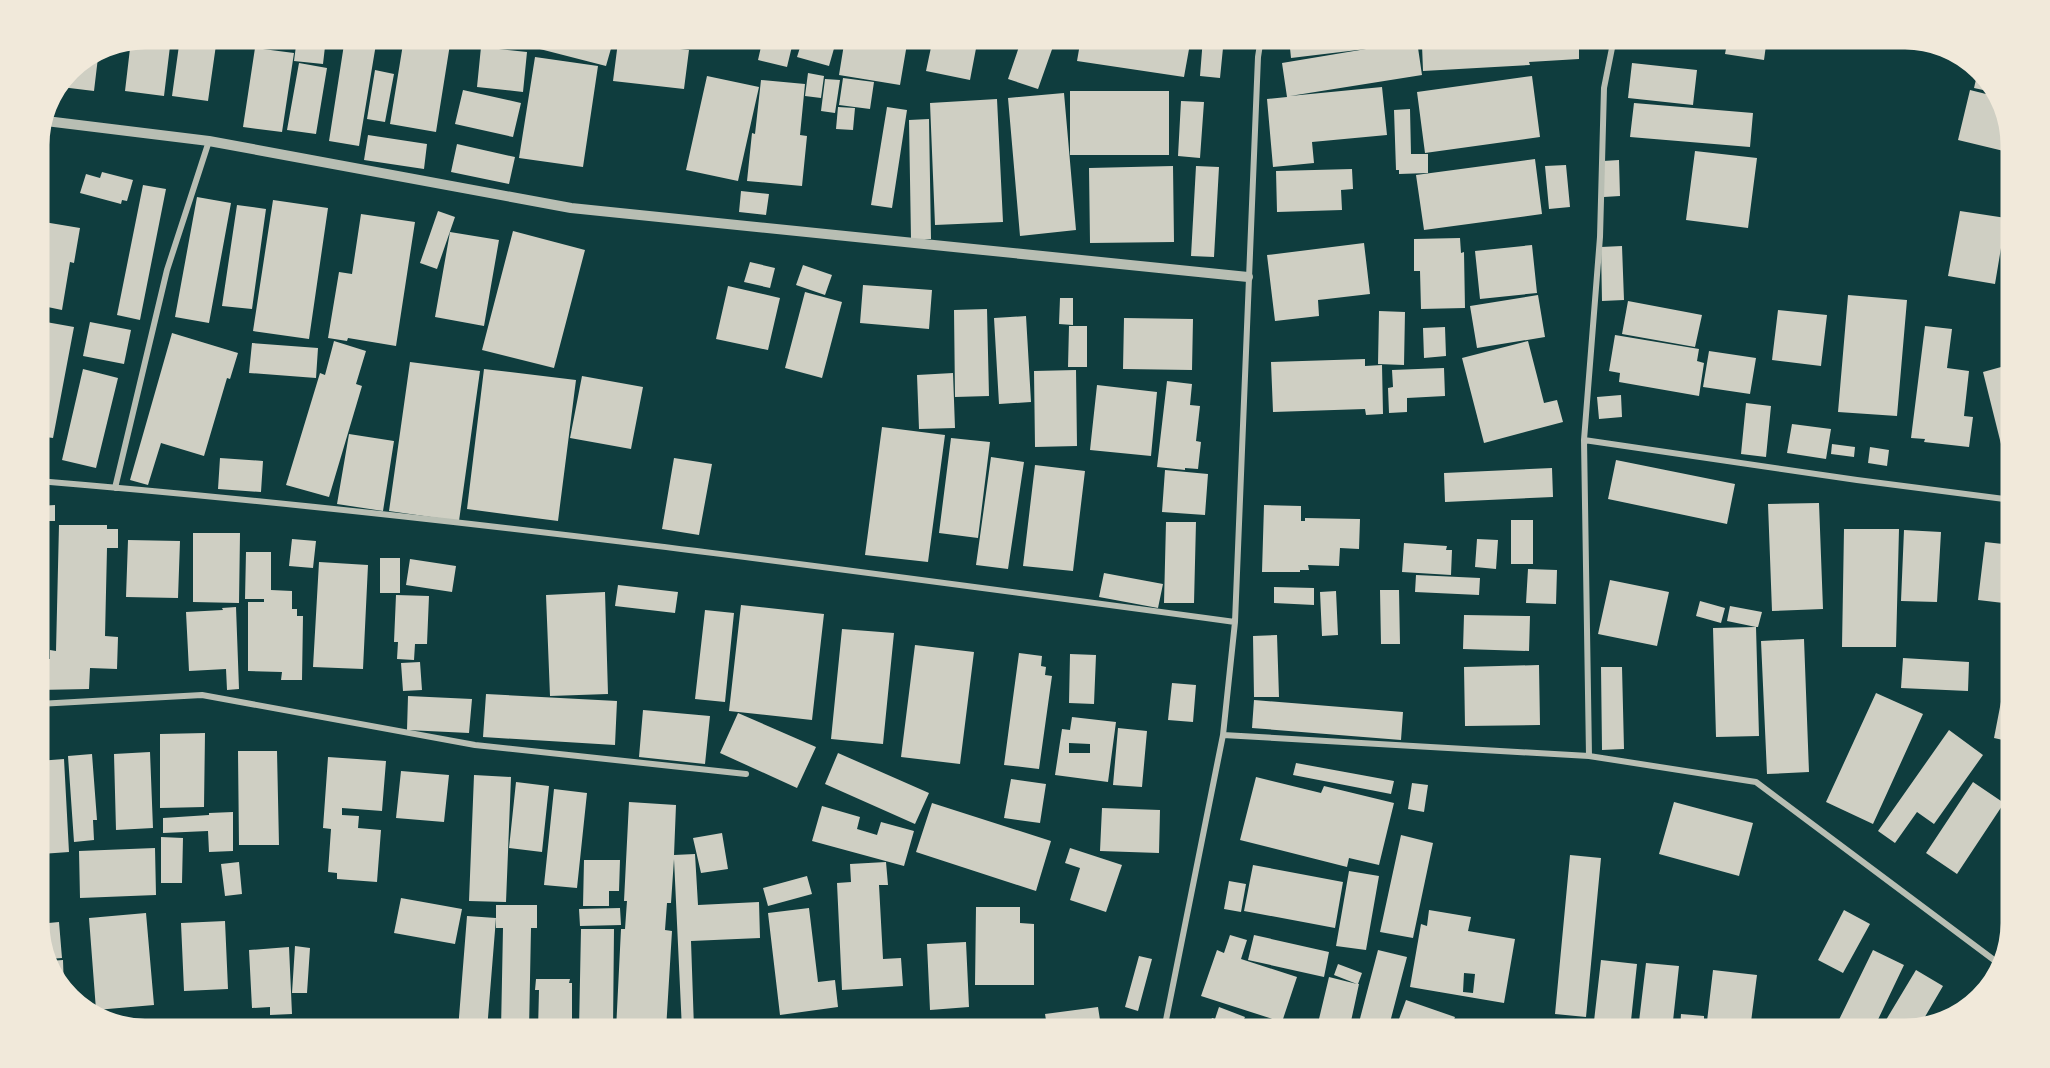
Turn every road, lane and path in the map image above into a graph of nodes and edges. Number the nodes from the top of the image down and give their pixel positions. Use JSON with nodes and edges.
{"nodes":[{"id":1,"x":1259,"y":48,"type":"edge"},
{"id":2,"x":1612,"y":48,"type":"edge"},
{"id":3,"x":51,"y":122,"type":"edge"},
{"id":4,"x":209,"y":141,"type":"junction"},
{"id":5,"x":1248,"y":277,"type":"junction"},
{"id":6,"x":1584,"y":440,"type":"junction"},
{"id":7,"x":48,"y":482,"type":"edge"},
{"id":8,"x":115,"y":488,"type":"junction"},
{"id":9,"x":2002,"y":499,"type":"edge"},
{"id":10,"x":1235,"y":622,"type":"junction"},
{"id":11,"x":48,"y":703,"type":"edge"},
{"id":12,"x":1223,"y":735,"type":"junction"},
{"id":13,"x":1589,"y":756,"type":"junction"},
{"id":14,"x":746,"y":774,"type":"dead end"},
{"id":15,"x":1994,"y":960,"type":"edge"},
{"id":16,"x":1166,"y":1020,"type":"edge"}],
"edges":[{"from":1,"to":5,"type":"street"},
{"from":2,"to":6,"type":"street"},
{"from":3,"to":4,"type":"street"},
{"from":4,"to":5,"type":"street"},
{"from":4,"to":8,"type":"street"},
{"from":5,"to":10,"type":"street"},
{"from":6,"to":9,"type":"street"},
{"from":6,"to":13,"type":"street"},
{"from":7,"to":8,"type":"street"},
{"from":8,"to":10,"type":"street"},
{"from":10,"to":12,"type":"street"},
{"from":11,"to":14,"type":"street"},
{"from":12,"to":13,"type":"street"},
{"from":12,"to":16,"type":"street"},
{"from":13,"to":15,"type":"street"}]}
